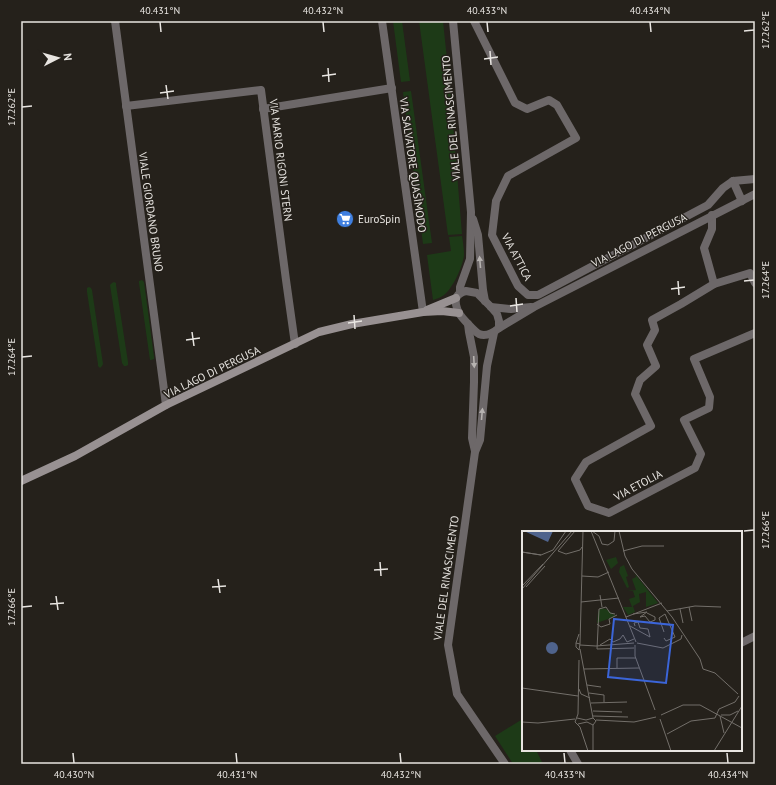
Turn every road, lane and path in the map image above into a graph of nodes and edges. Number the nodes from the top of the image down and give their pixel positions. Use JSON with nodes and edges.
{"nodes":[{"id":1,"x":114,"y":21,"type":"edge"},
{"id":2,"x":382,"y":21,"type":"edge"},
{"id":3,"x":453,"y":21,"type":"edge"},
{"id":4,"x":474,"y":21,"type":"edge"},
{"id":5,"x":392,"y":88,"type":"junction"},
{"id":6,"x":126,"y":106,"type":"junction"},
{"id":7,"x":263,"y":109,"type":"junction"},
{"id":8,"x":755,"y":179,"type":"edge"},
{"id":9,"x":733,"y":181,"type":"junction"},
{"id":10,"x":755,"y":194,"type":"edge"},
{"id":11,"x":742,"y":201,"type":"junction"},
{"id":12,"x":471,"y":212,"type":"junction"},
{"id":13,"x":712,"y":216,"type":"junction"},
{"id":14,"x":755,"y":283,"type":"edge"},
{"id":15,"x":714,"y":284,"type":"junction"},
{"id":16,"x":458,"y":295,"type":"junction"},
{"id":17,"x":485,"y":301,"type":"junction"},
{"id":18,"x":491,"y":307,"type":"junction"},
{"id":19,"x":534,"y":307,"type":"junction"},
{"id":20,"x":422,"y":312,"type":"junction"},
{"id":21,"x":459,"y":313,"type":"junction"},
{"id":22,"x":468,"y":324,"type":"junction"},
{"id":23,"x":496,"y":331,"type":"junction"},
{"id":24,"x":755,"y":333,"type":"edge"},
{"id":25,"x":295,"y":344,"type":"junction"},
{"id":26,"x":166,"y":405,"type":"junction"},
{"id":27,"x":475,"y":452,"type":"junction"},
{"id":28,"x":21,"y":481,"type":"edge"},
{"id":29,"x":755,"y":636,"type":"edge"},
{"id":30,"x":742,"y":642,"type":"edge"},
{"id":31,"x":571,"y":751,"type":"edge"},
{"id":32,"x":505,"y":764,"type":"edge"},
{"id":33,"x":578,"y":764,"type":"edge"}],
"edges":[{"from":1,"to":6,"type":"street","name":"VIALE GIORDANO BRUNO"},
{"from":2,"to":5,"type":"street","name":"VIA SALVATORE QUASÌMODO"},
{"from":3,"to":12,"type":"street","name":"VIALE DEL RINASCIMENTO"},
{"from":4,"to":9,"type":"street","name":"VIA ATTICA"},
{"from":5,"to":7,"type":"street"},
{"from":5,"to":20,"type":"street","name":"VIA SALVATORE QUASÌMODO"},
{"from":6,"to":7,"type":"street","name":"VIA MARIO RIGONI STERN"},
{"from":6,"to":26,"type":"street","name":"VIALE GIORDANO BRUNO"},
{"from":7,"to":25,"type":"street","name":"VIA MARIO RIGONI STERN"},
{"from":8,"to":9,"type":"street"},
{"from":9,"to":11,"type":"street"},
{"from":10,"to":11,"type":"street","name":"VIA LAGO DI PERGUSA"},
{"from":11,"to":13,"type":"street","name":"VIA LAGO DI PERGUSA"},
{"from":12,"to":16,"type":"street"},
{"from":17,"to":12,"type":"street","one_way":true},
{"from":13,"to":15,"type":"street"},
{"from":13,"to":19,"type":"street","name":"VIA LAGO DI PERGUSA"},
{"from":14,"to":15,"type":"street","name":"VIA ETOLIA"},
{"from":15,"to":24,"type":"street","name":"VIA ETOLIA"},
{"from":16,"to":17,"type":"street"},
{"from":16,"to":20,"type":"street","name":"VIA LAGO DI PERGUSA"},
{"from":16,"to":21,"type":"street"},
{"from":17,"to":18,"type":"street"},
{"from":18,"to":19,"type":"street"},
{"from":18,"to":23,"type":"street"},
{"from":19,"to":23,"type":"street","name":"VIA LAGO DI PERGUSA"},
{"from":20,"to":21,"type":"street","name":"VIA LAGO DI PERGUSA"},
{"from":20,"to":25,"type":"street","name":"VIA LAGO DI PERGUSA"},
{"from":21,"to":22,"type":"street"},
{"from":22,"to":23,"type":"street"},
{"from":22,"to":27,"type":"street","name":"VIALE DEL RINASCIMENTO","one_way":true},
{"from":27,"to":23,"type":"street","name":"VIALE DEL RINASCIMENTO","one_way":true},
{"from":25,"to":26,"type":"street","name":"VIA LAGO DI PERGUSA"},
{"from":26,"to":28,"type":"street","name":"VIA LAGO DI PERGUSA"},
{"from":27,"to":32,"type":"street","name":"VIALE DEL RINASCIMENTO"},
{"from":29,"to":30,"type":"street"},
{"from":31,"to":33,"type":"street"}]}
